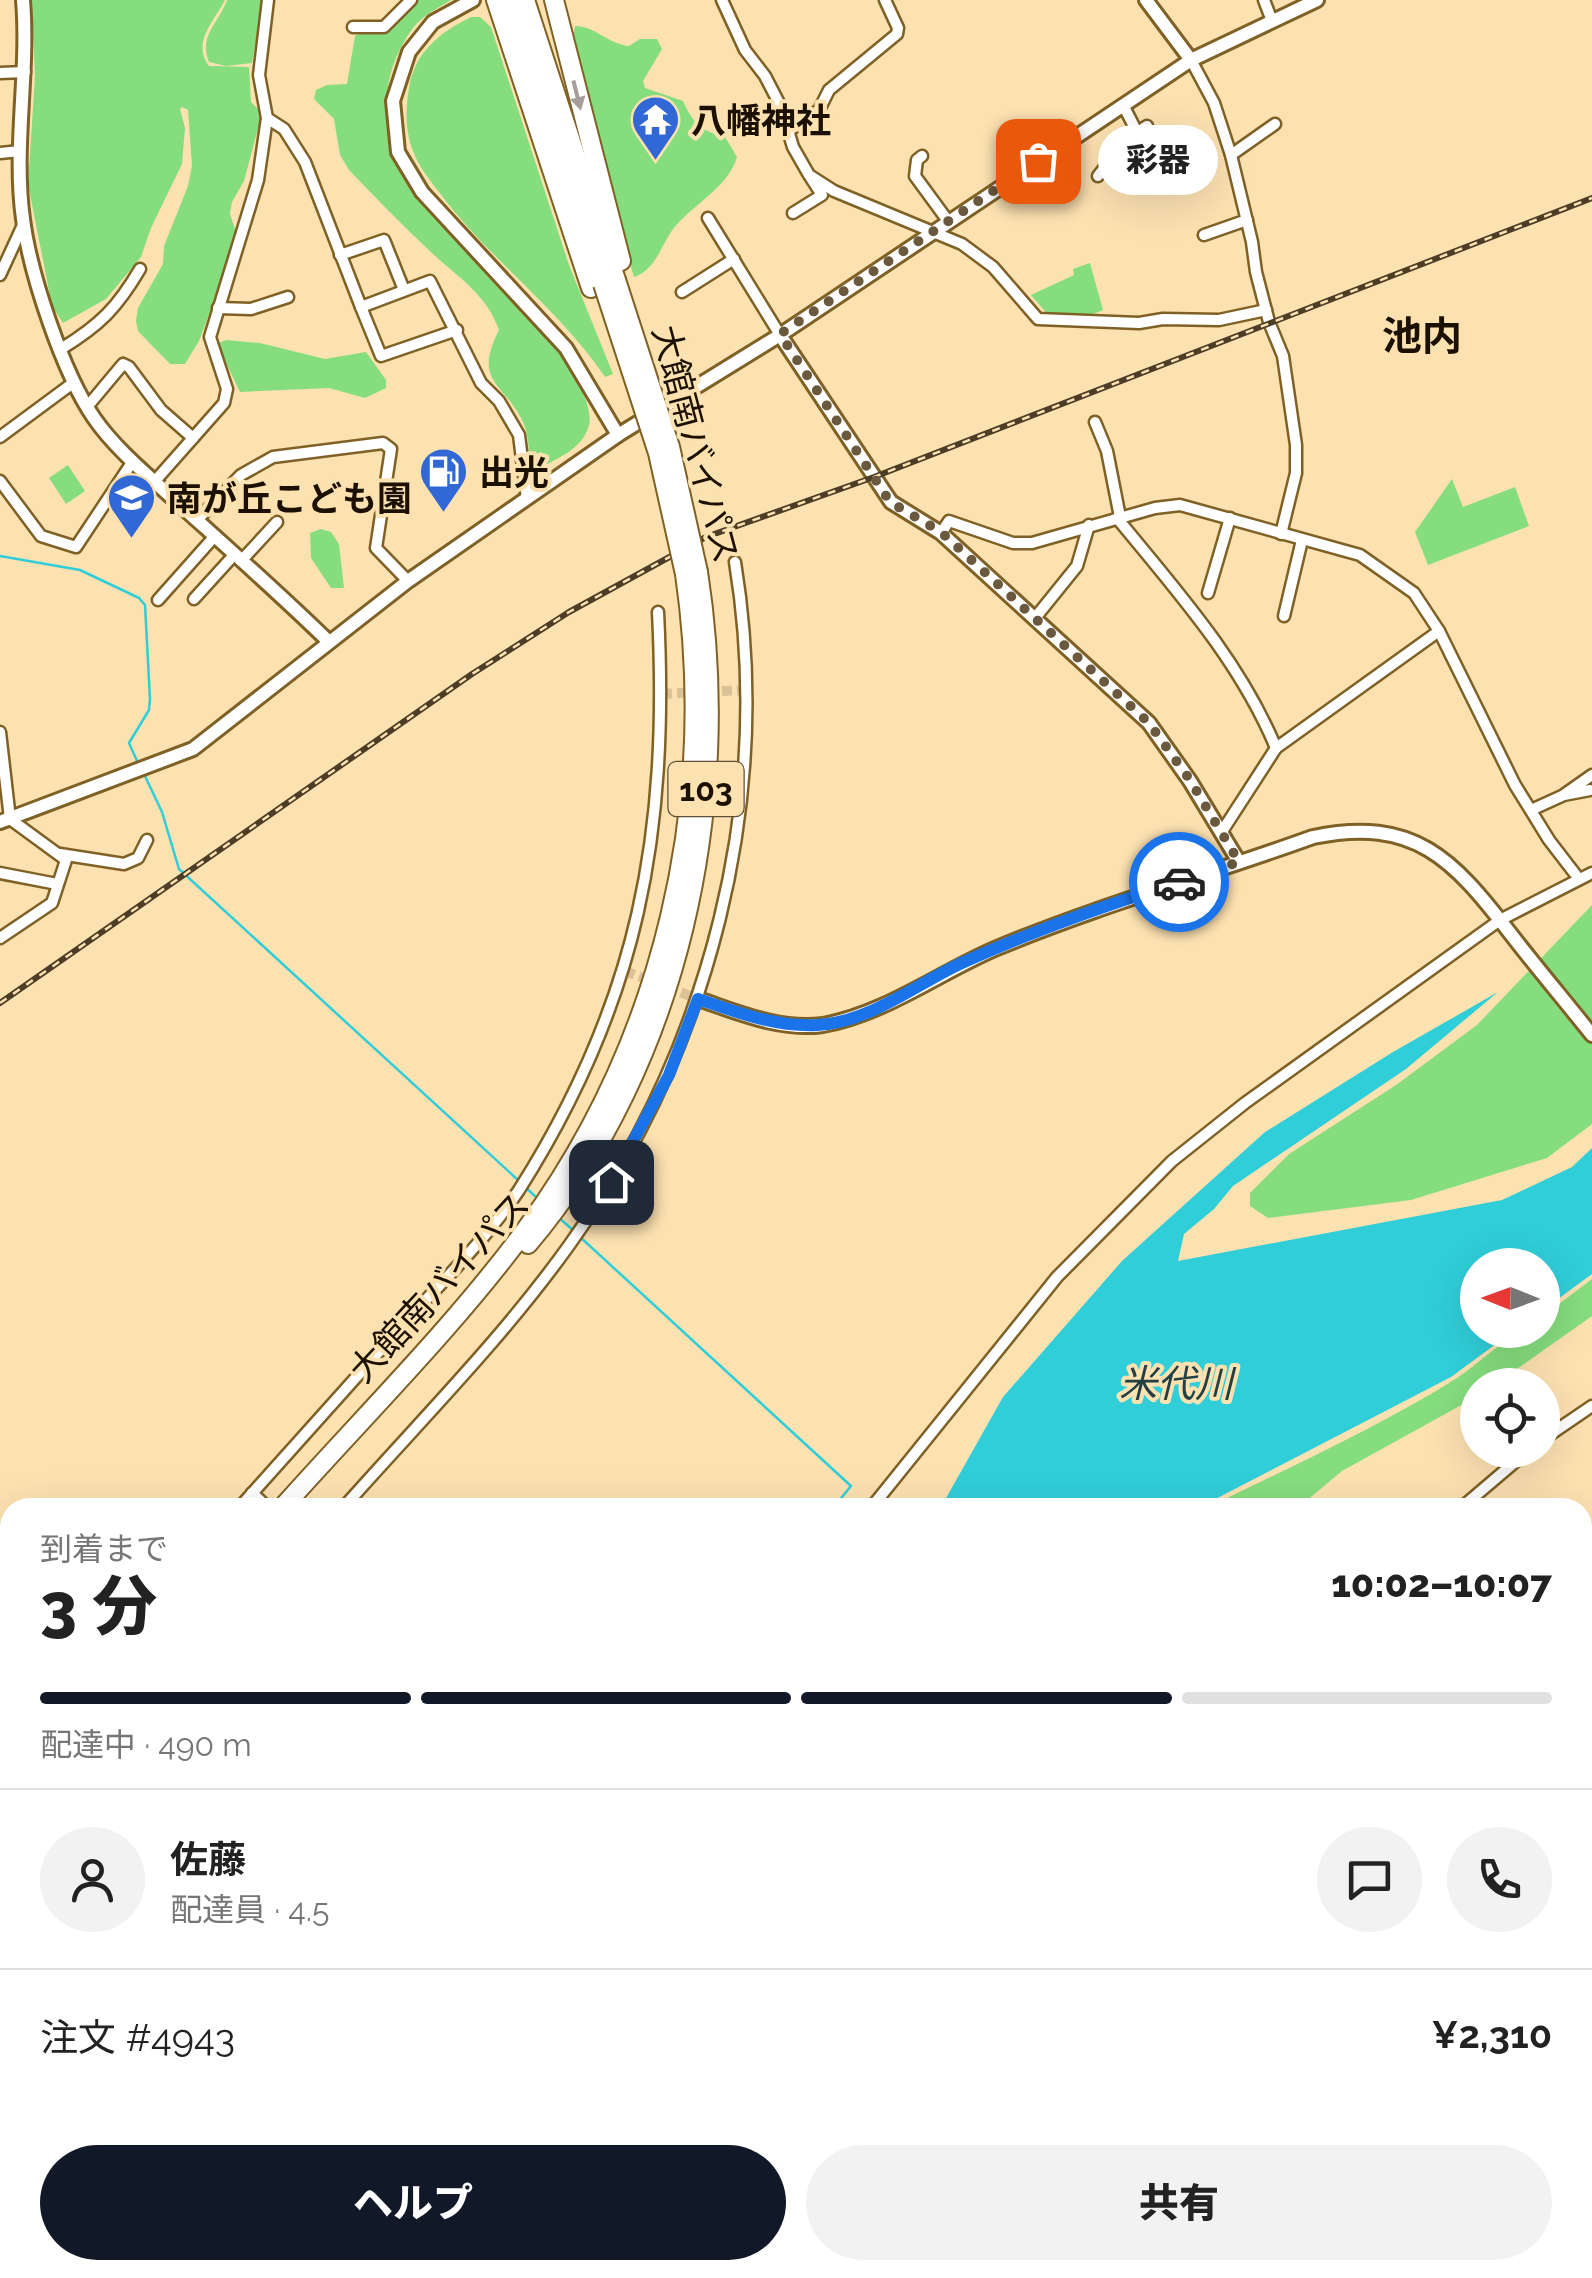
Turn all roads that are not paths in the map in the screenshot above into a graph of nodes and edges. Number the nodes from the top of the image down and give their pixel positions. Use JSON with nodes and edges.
{"nodes":[{"id":1,"x":23,"y":0,"type":"edge"},
{"id":2,"x":268,"y":0,"type":"edge"},
{"id":3,"x":411,"y":0,"type":"edge"},
{"id":4,"x":473,"y":0,"type":"edge"},
{"id":5,"x":496,"y":0,"type":"edge"},
{"id":6,"x":511,"y":0,"type":"edge"},
{"id":7,"x":525,"y":0,"type":"edge"},
{"id":8,"x":554,"y":0,"type":"edge"},
{"id":9,"x":722,"y":0,"type":"edge"},
{"id":10,"x":885,"y":0,"type":"edge"},
{"id":11,"x":1146,"y":0,"type":"edge"},
{"id":12,"x":1264,"y":0,"type":"edge"},
{"id":13,"x":1317,"y":0,"type":"edge"},
{"id":14,"x":1272,"y":22,"type":"junction"},
{"id":15,"x":353,"y":27,"type":"dead end"},
{"id":16,"x":1191,"y":60,"type":"junction"},
{"id":17,"x":25,"y":72,"type":"junction"},
{"id":18,"x":0,"y":73,"type":"edge"},
{"id":19,"x":1122,"y":105,"type":"junction"},
{"id":20,"x":267,"y":118,"type":"junction"},
{"id":21,"x":1275,"y":124,"type":"dead end"},
{"id":22,"x":788,"y":132,"type":"junction"},
{"id":23,"x":20,"y":151,"type":"junction"},
{"id":24,"x":0,"y":153,"type":"edge"},
{"id":25,"x":922,"y":156,"type":"dead end"},
{"id":26,"x":1231,"y":156,"type":"junction"},
{"id":27,"x":809,"y":175,"type":"junction"},
{"id":28,"x":1098,"y":176,"type":"dead end"},
{"id":29,"x":584,"y":208,"type":"junction"},
{"id":30,"x":793,"y":213,"type":"dead end"},
{"id":31,"x":708,"y":218,"type":"dead end"},
{"id":32,"x":948,"y":220,"type":"junction"},
{"id":33,"x":1247,"y":220,"type":"junction"},
{"id":34,"x":23,"y":224,"type":"junction"},
{"id":35,"x":931,"y":232,"type":"junction"},
{"id":36,"x":1204,"y":235,"type":"dead end"},
{"id":37,"x":340,"y":256,"type":"junction"},
{"id":38,"x":734,"y":260,"type":"junction"},
{"id":39,"x":140,"y":269,"type":"dead end"},
{"id":40,"x":0,"y":275,"type":"edge"},
{"id":41,"x":609,"y":283,"type":"junction"},
{"id":42,"x":404,"y":290,"type":"junction"},
{"id":43,"x":682,"y":292,"type":"dead end"},
{"id":44,"x":288,"y":298,"type":"dead end"},
{"id":45,"x":361,"y":307,"type":"junction"},
{"id":46,"x":218,"y":308,"type":"junction"},
{"id":47,"x":1266,"y":310,"type":"junction"},
{"id":48,"x":457,"y":330,"type":"junction"},
{"id":49,"x":780,"y":334,"type":"junction"},
{"id":50,"x":61,"y":349,"type":"junction"},
{"id":51,"x":73,"y":383,"type":"junction"},
{"id":52,"x":87,"y":406,"type":"junction"},
{"id":53,"x":1095,"y":422,"type":"dead end"},
{"id":54,"x":618,"y":435,"type":"junction"},
{"id":55,"x":0,"y":437,"type":"edge"},
{"id":56,"x":193,"y":438,"type":"junction"},
{"id":57,"x":134,"y":461,"type":"junction"},
{"id":58,"x":0,"y":481,"type":"edge"},
{"id":59,"x":155,"y":482,"type":"junction"},
{"id":60,"x":527,"y":499,"type":"junction"},
{"id":61,"x":1118,"y":517,"type":"junction"},
{"id":62,"x":1230,"y":518,"type":"junction"},
{"id":63,"x":197,"y":520,"type":"junction"},
{"id":64,"x":276,"y":522,"type":"dead end"},
{"id":65,"x":1089,"y":525,"type":"junction"},
{"id":66,"x":941,"y":532,"type":"junction"},
{"id":67,"x":1281,"y":534,"type":"junction"},
{"id":68,"x":214,"y":537,"type":"junction"},
{"id":69,"x":1302,"y":540,"type":"junction"},
{"id":70,"x":237,"y":558,"type":"junction"},
{"id":71,"x":735,"y":562,"type":"dead end"},
{"id":72,"x":692,"y":573,"type":"junction"},
{"id":73,"x":408,"y":581,"type":"junction"},
{"id":74,"x":1208,"y":593,"type":"dead end"},
{"id":75,"x":194,"y":599,"type":"dead end"},
{"id":76,"x":158,"y":600,"type":"dead end"},
{"id":77,"x":658,"y":612,"type":"dead end"},
{"id":78,"x":1284,"y":616,"type":"dead end"},
{"id":79,"x":1035,"y":618,"type":"junction"},
{"id":80,"x":1440,"y":631,"type":"junction"},
{"id":81,"x":330,"y":642,"type":"junction"},
{"id":82,"x":0,"y":732,"type":"edge"},
{"id":83,"x":1276,"y":748,"type":"junction"},
{"id":84,"x":1592,"y":775,"type":"edge"},
{"id":85,"x":1590,"y":790,"type":"edge"},
{"id":86,"x":1564,"y":795,"type":"junction"},
{"id":87,"x":1531,"y":810,"type":"junction"},
{"id":88,"x":5,"y":821,"type":"edge"},
{"id":89,"x":1221,"y":833,"type":"junction"},
{"id":90,"x":147,"y":840,"type":"dead end"},
{"id":91,"x":60,"y":854,"type":"junction"},
{"id":92,"x":1239,"y":862,"type":"junction"},
{"id":93,"x":1592,"y":872,"type":"edge"},
{"id":94,"x":0,"y":873,"type":"edge"},
{"id":95,"x":1579,"y":879,"type":"junction"},
{"id":96,"x":57,"y":884,"type":"junction"},
{"id":97,"x":1505,"y":926,"type":"junction"},
{"id":98,"x":0,"y":938,"type":"edge"},
{"id":99,"x":698,"y":999,"type":"junction"},
{"id":100,"x":1592,"y":1035,"type":"edge"},
{"id":101,"x":1592,"y":1406,"type":"edge"},
{"id":102,"x":1560,"y":1428,"type":"edge"},
{"id":103,"x":1509,"y":1468,"type":"edge"},
{"id":104,"x":252,"y":1493,"type":"junction"},
{"id":105,"x":247,"y":1498,"type":"edge"},
{"id":106,"x":260,"y":1498,"type":"edge"},
{"id":107,"x":281,"y":1498,"type":"edge"},
{"id":108,"x":352,"y":1498,"type":"edge"},
{"id":109,"x":879,"y":1498,"type":"edge"},
{"id":110,"x":1473,"y":1498,"type":"edge"}],
"edges":[{"from":1,"to":17,"type":"street"},
{"from":2,"to":20,"type":"street"},
{"from":3,"to":15,"type":"street"},
{"from":4,"to":54,"type":"street"},
{"from":5,"to":41,"type":"highway"},
{"from":6,"to":29,"type":"highway","name":"大館南バイパス","number":"103"},
{"from":7,"to":29,"type":"highway","name":"大館南バイパス","number":"103"},
{"from":8,"to":41,"type":"highway","one_way":true},
{"from":9,"to":22,"type":"street"},
{"from":10,"to":22,"type":"street"},
{"from":11,"to":16,"type":"street"},
{"from":12,"to":14,"type":"street"},
{"from":13,"to":14,"type":"street"},
{"from":14,"to":16,"type":"street"},
{"from":16,"to":19,"type":"street"},
{"from":16,"to":26,"type":"street"},
{"from":17,"to":18,"type":"street"},
{"from":17,"to":23,"type":"street"},
{"from":19,"to":28,"type":"street"},
{"from":19,"to":32,"type":"street"},
{"from":20,"to":37,"type":"street"},
{"from":20,"to":46,"type":"street"},
{"from":21,"to":26,"type":"street"},
{"from":22,"to":27,"type":"street"},
{"from":23,"to":24,"type":"street"},
{"from":23,"to":34,"type":"street"},
{"from":25,"to":32,"type":"street"},
{"from":26,"to":33,"type":"street"},
{"from":27,"to":30,"type":"street"},
{"from":27,"to":35,"type":"street"},
{"from":29,"to":41,"type":"highway","name":"大館南バイパス","number":"103"},
{"from":31,"to":38,"type":"street"},
{"from":32,"to":35,"type":"street"},
{"from":33,"to":36,"type":"street"},
{"from":33,"to":47,"type":"street"},
{"from":34,"to":40,"type":"street"},
{"from":34,"to":50,"type":"street"},
{"from":35,"to":47,"type":"street"},
{"from":35,"to":49,"type":"street"},
{"from":37,"to":42,"type":"street"},
{"from":37,"to":45,"type":"street"},
{"from":38,"to":43,"type":"street"},
{"from":38,"to":49,"type":"street"},
{"from":39,"to":50,"type":"street"},
{"from":41,"to":72,"type":"highway","name":"大館南バイパス","number":"103","bridge":true},
{"from":41,"to":72,"type":"highway","name":"大館南バイパス","number":"103","bridge":true},
{"from":42,"to":45,"type":"street"},
{"from":42,"to":48,"type":"street"},
{"from":44,"to":46,"type":"street"},
{"from":45,"to":48,"type":"street"},
{"from":46,"to":56,"type":"street"},
{"from":47,"to":67,"type":"street"},
{"from":48,"to":60,"type":"street"},
{"from":49,"to":54,"type":"street"},
{"from":49,"to":66,"type":"street"},
{"from":50,"to":51,"type":"street"},
{"from":51,"to":52,"type":"street"},
{"from":51,"to":55,"type":"street"},
{"from":52,"to":56,"type":"street"},
{"from":52,"to":57,"type":"street"},
{"from":53,"to":61,"type":"street"},
{"from":54,"to":60,"type":"street"},
{"from":56,"to":59,"type":"street"},
{"from":57,"to":58,"type":"street"},
{"from":57,"to":59,"type":"street"},
{"from":59,"to":63,"type":"street"},
{"from":60,"to":73,"type":"street"},
{"from":61,"to":62,"type":"street"},
{"from":61,"to":65,"type":"street"},
{"from":61,"to":83,"type":"street"},
{"from":62,"to":67,"type":"street"},
{"from":62,"to":74,"type":"street"},
{"from":63,"to":68,"type":"street"},
{"from":63,"to":73,"type":"street"},
{"from":64,"to":70,"type":"street"},
{"from":65,"to":66,"type":"street"},
{"from":65,"to":79,"type":"street"},
{"from":66,"to":79,"type":"street"},
{"from":67,"to":69,"type":"street"},
{"from":68,"to":70,"type":"street"},
{"from":68,"to":76,"type":"street"},
{"from":69,"to":78,"type":"street"},
{"from":69,"to":80,"type":"street"},
{"from":70,"to":75,"type":"street"},
{"from":70,"to":81,"type":"street"},
{"from":71,"to":99,"type":"street"},
{"from":72,"to":107,"type":"highway","name":"大館南バイパス","number":"103"},
{"from":73,"to":81,"type":"street"},
{"from":77,"to":104,"type":"street"},
{"from":79,"to":89,"type":"street"},
{"from":80,"to":83,"type":"street"},
{"from":80,"to":87,"type":"street"},
{"from":81,"to":88,"type":"street"},
{"from":82,"to":88,"type":"street"},
{"from":83,"to":89,"type":"street"},
{"from":84,"to":86,"type":"street"},
{"from":85,"to":86,"type":"street"},
{"from":86,"to":87,"type":"street"},
{"from":87,"to":95,"type":"street"},
{"from":88,"to":91,"type":"street"},
{"from":89,"to":92,"type":"street"},
{"from":90,"to":91,"type":"street"},
{"from":91,"to":96,"type":"street"},
{"from":92,"to":97,"type":"street"},
{"from":92,"to":99,"type":"street"},
{"from":93,"to":95,"type":"street"},
{"from":94,"to":96,"type":"street"},
{"from":95,"to":97,"type":"street"},
{"from":96,"to":98,"type":"street"},
{"from":97,"to":100,"type":"street"},
{"from":97,"to":109,"type":"street"},
{"from":99,"to":108,"type":"street"},
{"from":101,"to":102,"type":"street"},
{"from":103,"to":110,"type":"street"},
{"from":104,"to":105,"type":"street"},
{"from":104,"to":106,"type":"street"}]}
